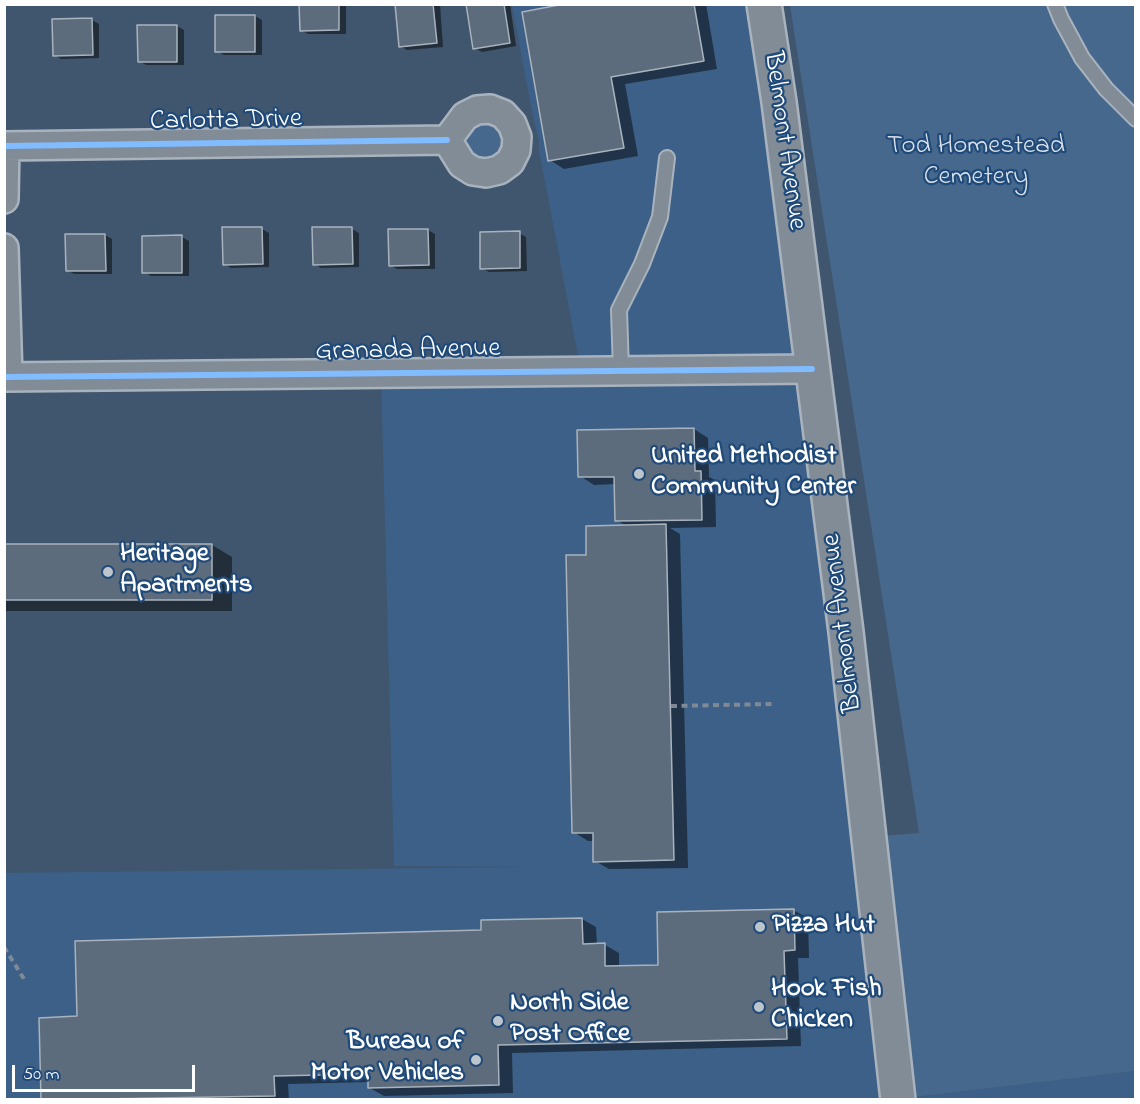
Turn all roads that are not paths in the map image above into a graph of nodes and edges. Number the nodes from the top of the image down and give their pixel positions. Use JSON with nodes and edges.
{"nodes":[{"id":1,"x":764,"y":4,"type":"edge"},
{"id":2,"x":1055,"y":4,"type":"edge"},
{"id":3,"x":1136,"y":119,"type":"edge"},
{"id":4,"x":447,"y":140,"type":"dead end"},
{"id":5,"x":5,"y":146,"type":"edge"},
{"id":6,"x":667,"y":158,"type":"dead end"},
{"id":7,"x":4,"y":199,"type":"edge"},
{"id":8,"x":4,"y":248,"type":"edge"},
{"id":9,"x":812,"y":369,"type":"junction"},
{"id":10,"x":621,"y":371,"type":"junction"},
{"id":11,"x":6,"y":377,"type":"edge"},
{"id":12,"x":898,"y":1100,"type":"edge"}],
"edges":[{"from":1,"to":9,"type":"main road","name":"Belmont Avenue"},
{"from":2,"to":3,"type":"lane"},
{"from":4,"to":5,"type":"street","name":"Carlotta Drive"},
{"from":5,"to":7,"type":"street"},
{"from":6,"to":10,"type":"lane"},
{"from":8,"to":11,"type":"street"},
{"from":9,"to":10,"type":"street","name":"Granada Avenue"},
{"from":9,"to":12,"type":"main road","name":"Belmont Avenue"},
{"from":10,"to":11,"type":"street","name":"Granada Avenue"}]}
